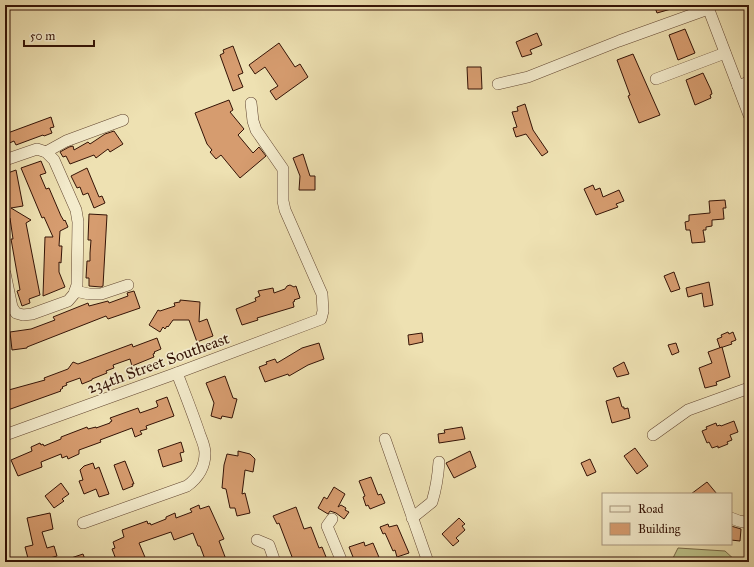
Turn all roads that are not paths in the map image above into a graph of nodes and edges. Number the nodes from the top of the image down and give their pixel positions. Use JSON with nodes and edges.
{"nodes":[{"id":1,"x":707,"y":7,"type":"edge"},
{"id":2,"x":725,"y":53,"type":"junction"},
{"id":3,"x":656,"y":79,"type":"dead end"},
{"id":4,"x":749,"y":82,"type":"edge"},
{"id":5,"x":498,"y":84,"type":"dead end"},
{"id":6,"x":738,"y":86,"type":"junction"},
{"id":7,"x":251,"y":103,"type":"dead end"},
{"id":8,"x":749,"y":115,"type":"edge"},
{"id":9,"x":124,"y":120,"type":"dead end"},
{"id":10,"x":46,"y":152,"type":"junction"},
{"id":11,"x":5,"y":160,"type":"edge"},
{"id":12,"x":5,"y":273,"type":"edge"},
{"id":13,"x":128,"y":286,"type":"dead end"},
{"id":14,"x":74,"y":292,"type":"junction"},
{"id":15,"x":177,"y":373,"type":"junction"},
{"id":16,"x":749,"y":388,"type":"edge"},
{"id":17,"x":5,"y":435,"type":"edge"},
{"id":18,"x":653,"y":435,"type":"dead end"},
{"id":19,"x":385,"y":439,"type":"dead end"},
{"id":20,"x":439,"y":462,"type":"dead end"},
{"id":21,"x":412,"y":518,"type":"junction"},
{"id":22,"x":732,"y":518,"type":"edge"},
{"id":23,"x":332,"y":519,"type":"dead end"},
{"id":24,"x":749,"y":522,"type":"edge"},
{"id":25,"x":83,"y":523,"type":"dead end"},
{"id":26,"x":257,"y":540,"type":"dead end"},
{"id":27,"x":275,"y":562,"type":"edge"},
{"id":28,"x":342,"y":562,"type":"edge"},
{"id":29,"x":428,"y":562,"type":"edge"}],
"edges":[{"from":1,"to":2,"type":"street"},
{"from":1,"to":5,"type":"street"},
{"from":2,"to":3,"type":"street"},
{"from":2,"to":6,"type":"street"},
{"from":4,"to":6,"type":"street"},
{"from":6,"to":8,"type":"street"},
{"from":7,"to":15,"type":"street","name":"234th Street Southeast"},
{"from":9,"to":10,"type":"street"},
{"from":10,"to":11,"type":"street"},
{"from":10,"to":14,"type":"street"},
{"from":12,"to":14,"type":"street"},
{"from":13,"to":14,"type":"street"},
{"from":15,"to":17,"type":"street","name":"234th Street Southeast"},
{"from":15,"to":25,"type":"street"},
{"from":16,"to":18,"type":"street"},
{"from":19,"to":21,"type":"street"},
{"from":20,"to":21,"type":"street"},
{"from":21,"to":29,"type":"street"},
{"from":22,"to":24,"type":"street"},
{"from":23,"to":28,"type":"street"},
{"from":26,"to":27,"type":"street"}]}
